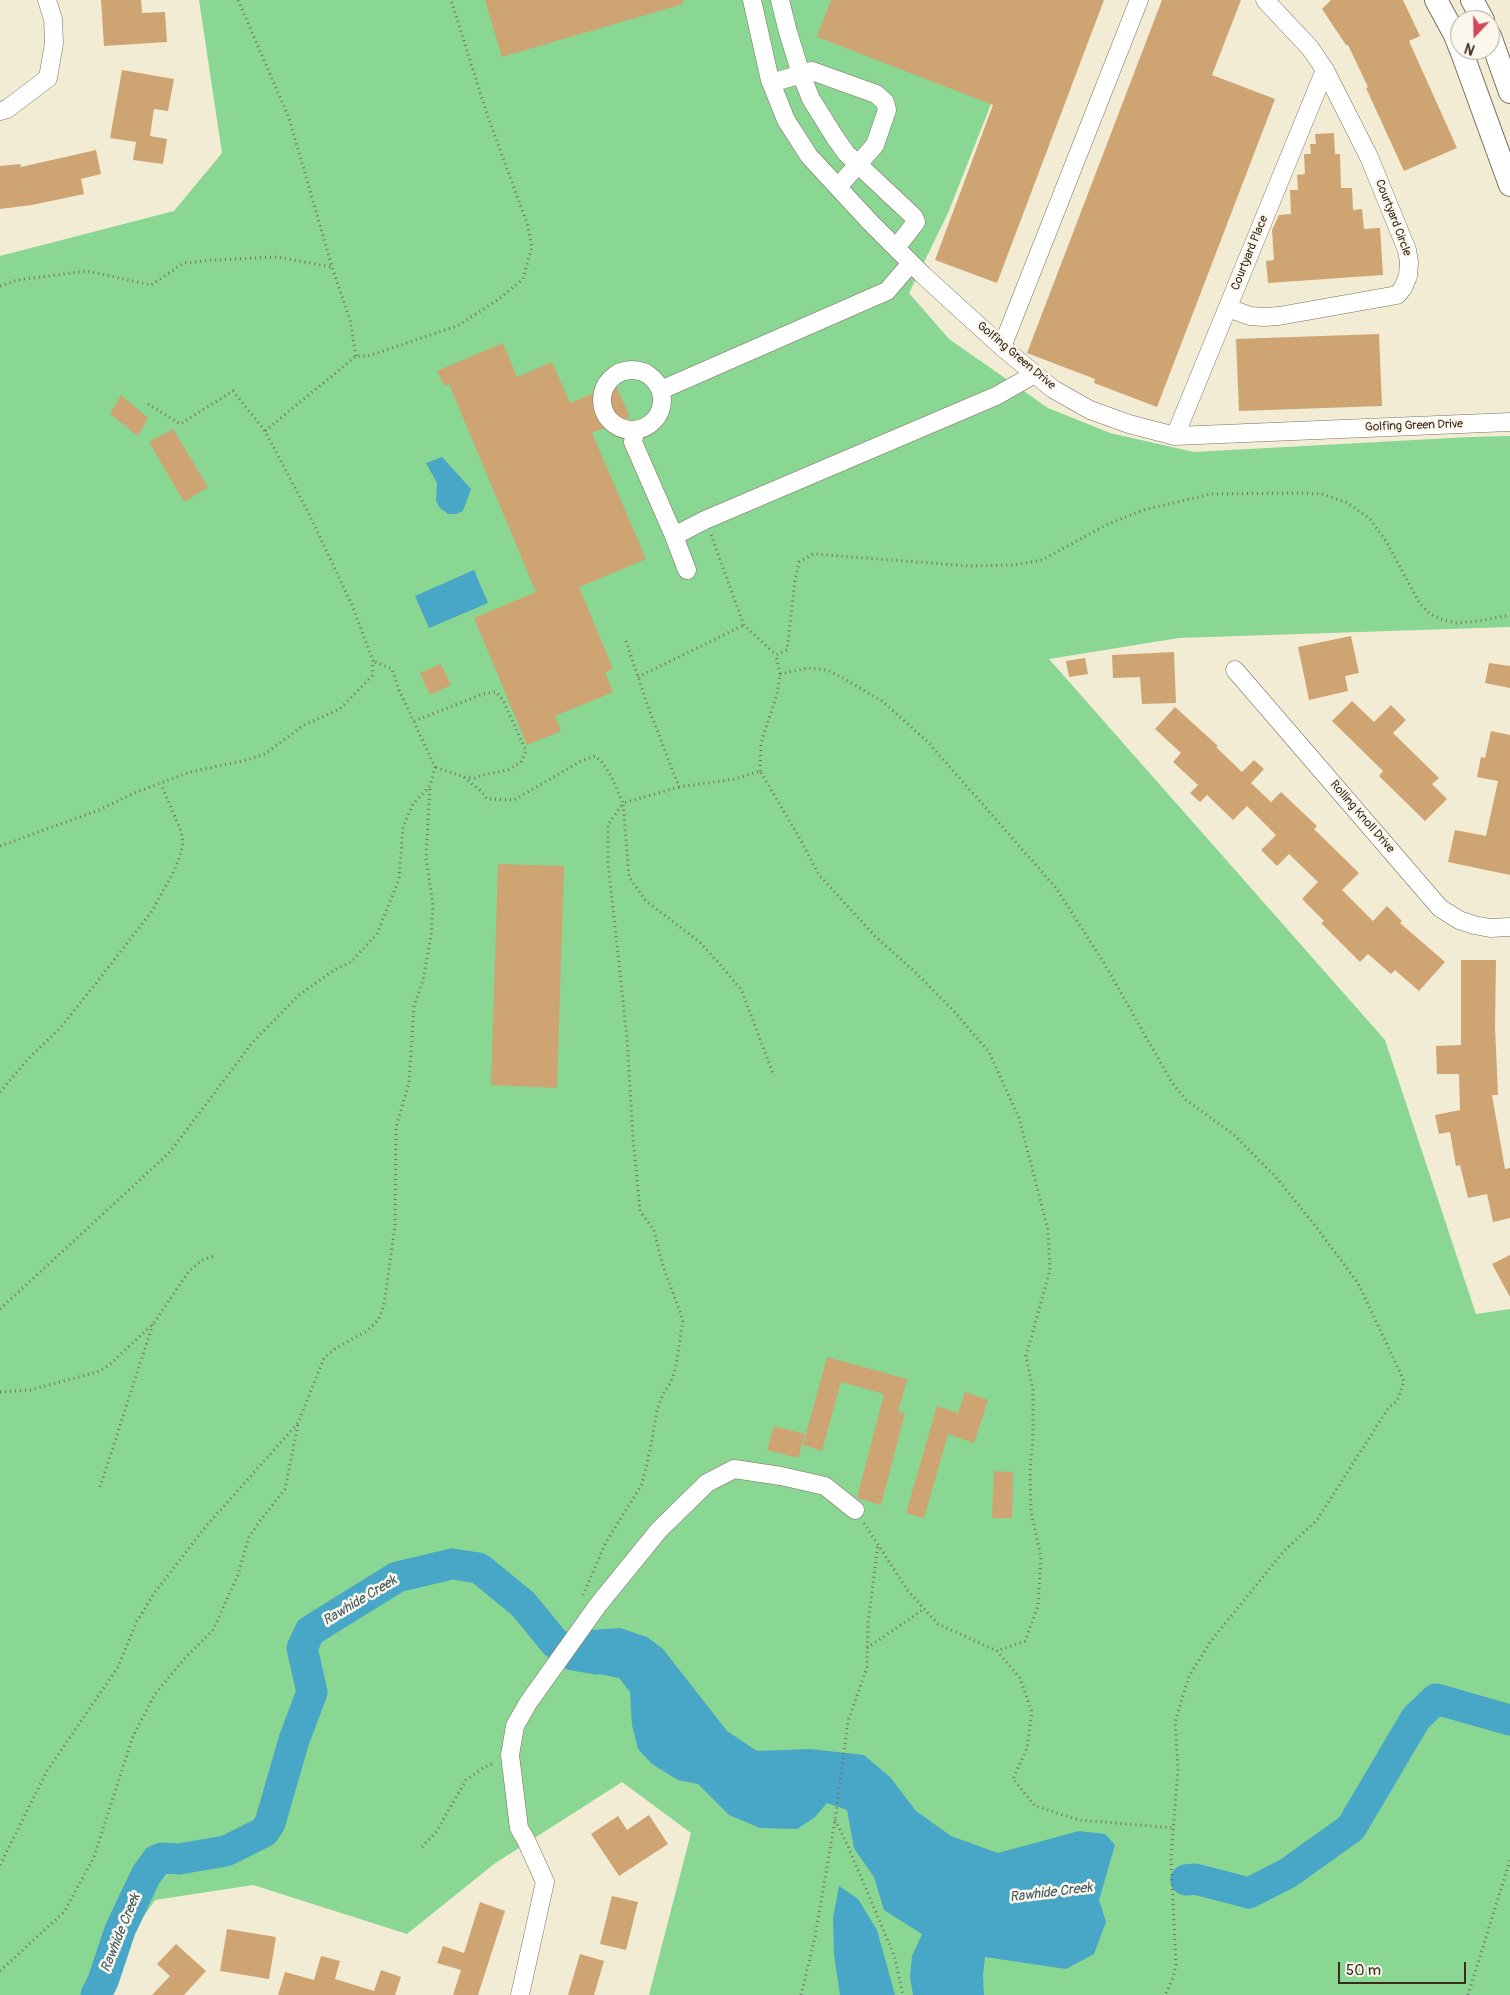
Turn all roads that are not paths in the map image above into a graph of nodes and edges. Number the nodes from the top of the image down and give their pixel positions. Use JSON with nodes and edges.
{"nodes":[{"id":1,"x":47,"y":0,"type":"edge"},
{"id":2,"x":752,"y":0,"type":"edge"},
{"id":3,"x":780,"y":0,"type":"edge"},
{"id":4,"x":1139,"y":0,"type":"edge"},
{"id":5,"x":1266,"y":0,"type":"edge"},
{"id":6,"x":1436,"y":0,"type":"edge"},
{"id":7,"x":1450,"y":26,"type":"edge"},
{"id":8,"x":1465,"y":60,"type":"edge"},
{"id":9,"x":1499,"y":60,"type":"edge"},
{"id":10,"x":1325,"y":70,"type":"junction"},
{"id":11,"x":801,"y":74,"type":"junction"},
{"id":12,"x":771,"y":83,"type":"junction"},
{"id":13,"x":1510,"y":92,"type":"edge"},
{"id":14,"x":0,"y":111,"type":"edge"},
{"id":15,"x":1502,"y":135,"type":"edge"},
{"id":16,"x":858,"y":165,"type":"junction"},
{"id":17,"x":1510,"y":185,"type":"edge"},
{"id":18,"x":838,"y":187,"type":"junction"},
{"id":19,"x":896,"y":248,"type":"junction"},
{"id":20,"x":911,"y":263,"type":"junction"},
{"id":21,"x":1228,"y":308,"type":"junction"},
{"id":22,"x":1002,"y":347,"type":"junction"},
{"id":23,"x":1034,"y":374,"type":"junction"},
{"id":24,"x":661,"y":390,"type":"junction"},
{"id":25,"x":1510,"y":422,"type":"edge"},
{"id":26,"x":635,"y":431,"type":"junction"},
{"id":27,"x":1175,"y":436,"type":"junction"},
{"id":28,"x":674,"y":536,"type":"junction"},
{"id":29,"x":687,"y":570,"type":"dead end"},
{"id":30,"x":1235,"y":670,"type":"dead end"},
{"id":31,"x":1510,"y":928,"type":"edge"},
{"id":32,"x":855,"y":1510,"type":"road end"},
{"id":33,"x":520,"y":1995,"type":"edge"}],
"edges":[{"from":1,"to":14,"type":"street"},
{"from":2,"to":12,"type":"street","name":"Golfing Green Drive"},
{"from":3,"to":11,"type":"street"},
{"from":4,"to":22,"type":"street"},
{"from":5,"to":10,"type":"street","name":"Courtyard Circle"},
{"from":6,"to":7,"type":"main road"},
{"from":8,"to":15,"type":"main road"},
{"from":9,"to":13,"type":"main road"},
{"from":10,"to":21,"type":"street","name":"Courtyard Place"},
{"from":10,"to":21,"type":"street","name":"Courtyard Circle"},
{"from":11,"to":12,"type":"street"},
{"from":11,"to":16,"type":"street"},
{"from":11,"to":16,"type":"street"},
{"from":12,"to":18,"type":"street","name":"Golfing Green Drive"},
{"from":15,"to":17,"type":"main road"},
{"from":16,"to":18,"type":"street"},
{"from":16,"to":19,"type":"street"},
{"from":18,"to":19,"type":"street","name":"Golfing Green Drive"},
{"from":19,"to":20,"type":"street","name":"Golfing Green Drive"},
{"from":20,"to":22,"type":"street","name":"Golfing Green Drive"},
{"from":20,"to":24,"type":"street"},
{"from":21,"to":27,"type":"street","name":"Courtyard Place"},
{"from":22,"to":23,"type":"street","name":"Golfing Green Drive"},
{"from":23,"to":27,"type":"street","name":"Golfing Green Drive"},
{"from":23,"to":28,"type":"street"},
{"from":24,"to":26,"type":"street"},
{"from":24,"to":26,"type":"street"},
{"from":25,"to":27,"type":"street","name":"Golfing Green Drive"},
{"from":26,"to":28,"type":"street"},
{"from":28,"to":29,"type":"street"},
{"from":30,"to":31,"type":"street","name":"Rolling Knoll Drive"},
{"from":32,"to":33,"type":"street"}]}
